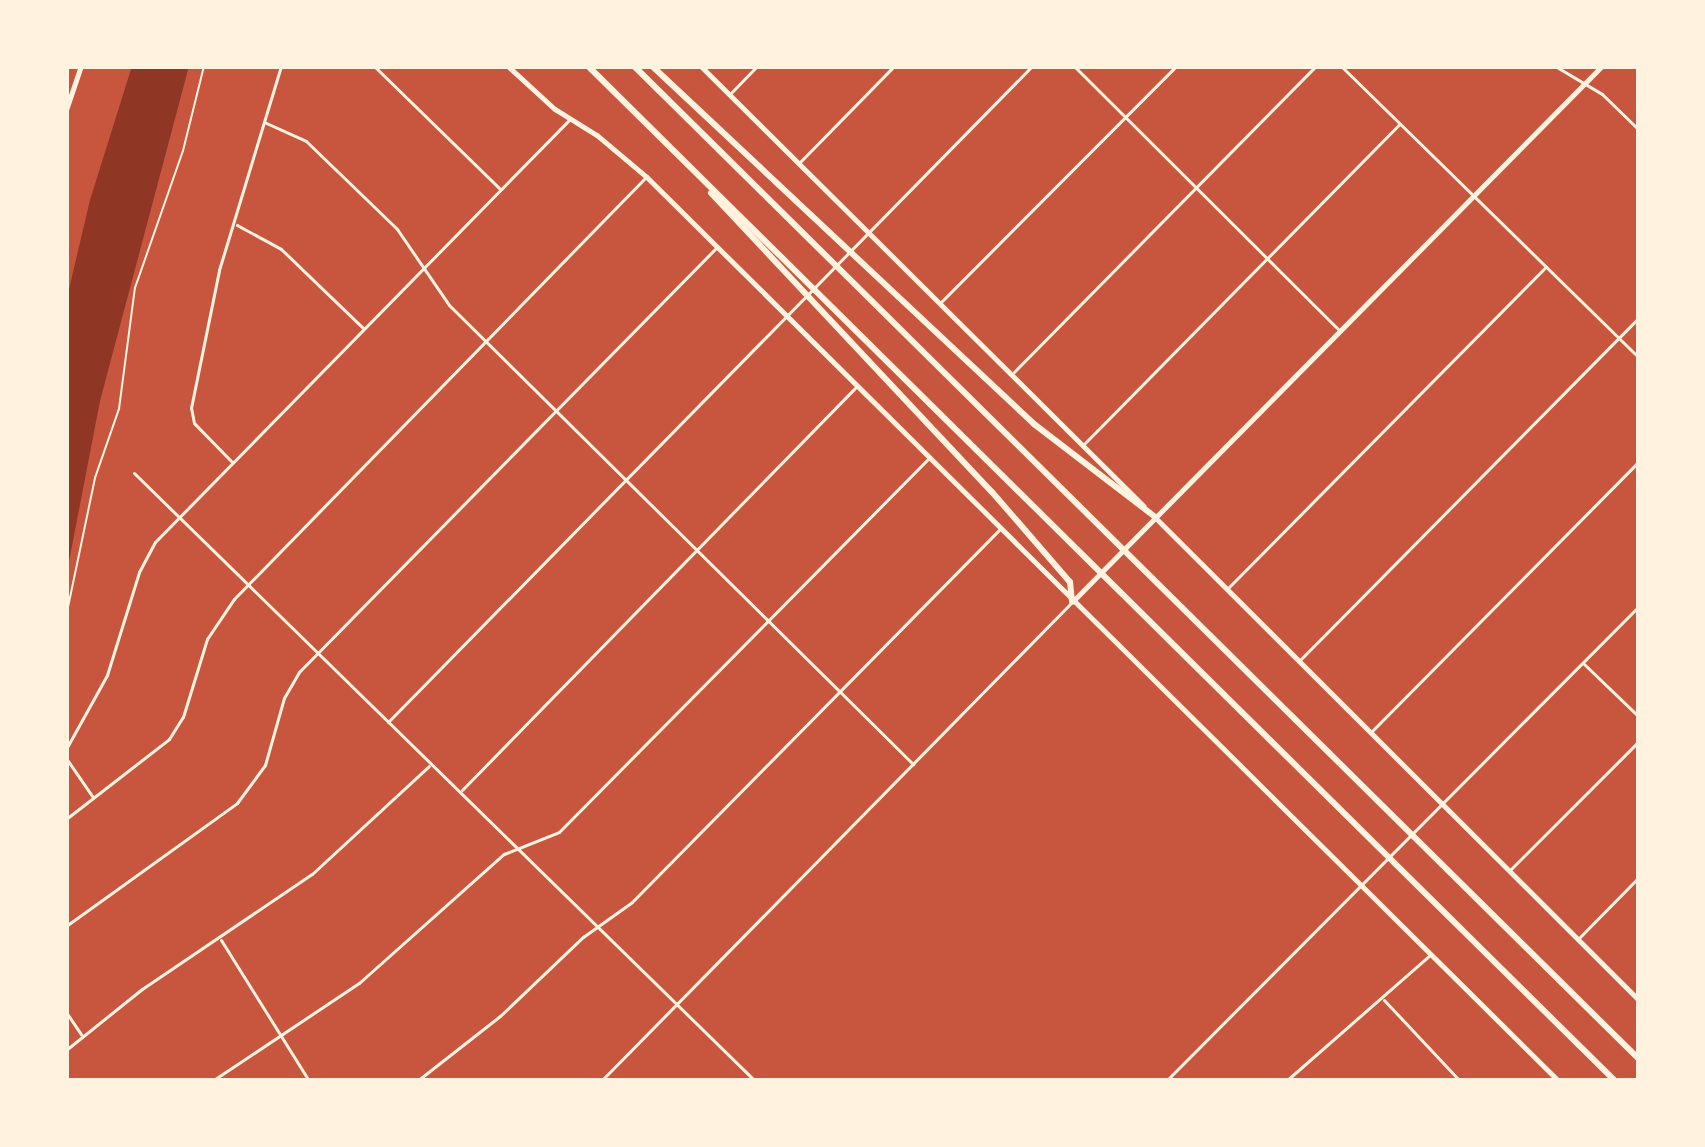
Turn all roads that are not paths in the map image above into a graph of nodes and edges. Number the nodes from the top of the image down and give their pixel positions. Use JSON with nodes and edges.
{"nodes":[{"id":1,"x":81,"y":66,"type":"edge"},
{"id":2,"x":204,"y":66,"type":"edge"},
{"id":3,"x":281,"y":66,"type":"edge"},
{"id":4,"x":374,"y":66,"type":"edge"},
{"id":5,"x":508,"y":66,"type":"edge"},
{"id":6,"x":587,"y":66,"type":"edge"},
{"id":7,"x":634,"y":66,"type":"edge"},
{"id":8,"x":652,"y":66,"type":"edge"},
{"id":9,"x":701,"y":66,"type":"edge"},
{"id":10,"x":758,"y":66,"type":"edge"},
{"id":11,"x":894,"y":66,"type":"edge"},
{"id":12,"x":1032,"y":66,"type":"edge"},
{"id":13,"x":1073,"y":66,"type":"edge"},
{"id":14,"x":1176,"y":66,"type":"edge"},
{"id":15,"x":1316,"y":66,"type":"edge"},
{"id":16,"x":1341,"y":66,"type":"edge"},
{"id":17,"x":1555,"y":66,"type":"edge"},
{"id":18,"x":1602,"y":66,"type":"edge"},
{"id":19,"x":1582,"y":86,"type":"junction"},
{"id":20,"x":729,"y":95,"type":"junction"},
{"id":21,"x":66,"y":110,"type":"edge"},
{"id":22,"x":1125,"y":117,"type":"junction"},
{"id":23,"x":570,"y":119,"type":"junction"},
{"id":24,"x":264,"y":122,"type":"junction"},
{"id":25,"x":1400,"y":124,"type":"junction"},
{"id":26,"x":1639,"y":130,"type":"edge"},
{"id":27,"x":799,"y":164,"type":"junction"},
{"id":28,"x":646,"y":177,"type":"junction"},
{"id":29,"x":1196,"y":188,"type":"junction"},
{"id":30,"x":501,"y":191,"type":"junction"},
{"id":31,"x":1473,"y":196,"type":"junction"},
{"id":32,"x":233,"y":224,"type":"junction"},
{"id":33,"x":868,"y":231,"type":"junction"},
{"id":34,"x":717,"y":247,"type":"junction"},
{"id":35,"x":1267,"y":257,"type":"junction"},
{"id":36,"x":1546,"y":267,"type":"junction"},
{"id":37,"x":424,"y":268,"type":"junction"},
{"id":38,"x":941,"y":302,"type":"junction"},
{"id":39,"x":825,"y":311,"type":"junction"},
{"id":40,"x":785,"y":317,"type":"junction"},
{"id":41,"x":1639,"y":317,"type":"edge"},
{"id":42,"x":364,"y":329,"type":"junction"},
{"id":43,"x":1338,"y":329,"type":"junction"},
{"id":44,"x":1618,"y":338,"type":"junction"},
{"id":45,"x":487,"y":343,"type":"junction"},
{"id":46,"x":1639,"y":358,"type":"edge"},
{"id":47,"x":1013,"y":373,"type":"junction"},
{"id":48,"x":856,"y":388,"type":"junction"},
{"id":49,"x":556,"y":411,"type":"junction"},
{"id":50,"x":1083,"y":444,"type":"junction"},
{"id":51,"x":928,"y":459,"type":"junction"},
{"id":52,"x":1639,"y":461,"type":"edge"},
{"id":53,"x":232,"y":463,"type":"junction"},
{"id":54,"x":134,"y":473,"type":"dead end"},
{"id":55,"x":625,"y":479,"type":"junction"},
{"id":56,"x":179,"y":516,"type":"junction"},
{"id":57,"x":1155,"y":517,"type":"junction"},
{"id":58,"x":999,"y":530,"type":"junction"},
{"id":59,"x":697,"y":551,"type":"junction"},
{"id":60,"x":248,"y":585,"type":"junction"},
{"id":61,"x":1228,"y":588,"type":"junction"},
{"id":62,"x":1072,"y":602,"type":"junction"},
{"id":63,"x":1639,"y":606,"type":"edge"},
{"id":64,"x":66,"y":617,"type":"edge"},
{"id":65,"x":768,"y":622,"type":"junction"},
{"id":66,"x":317,"y":653,"type":"junction"},
{"id":67,"x":1300,"y":660,"type":"junction"},
{"id":68,"x":1583,"y":663,"type":"junction"},
{"id":69,"x":839,"y":692,"type":"junction"},
{"id":70,"x":1639,"y":717,"type":"edge"},
{"id":71,"x":388,"y":722,"type":"junction"},
{"id":72,"x":1372,"y":731,"type":"junction"},
{"id":73,"x":1639,"y":740,"type":"edge"},
{"id":74,"x":66,"y":748,"type":"edge"},
{"id":75,"x":66,"y":758,"type":"edge"},
{"id":76,"x":913,"y":764,"type":"junction"},
{"id":77,"x":430,"y":765,"type":"junction"},
{"id":78,"x":460,"y":792,"type":"junction"},
{"id":79,"x":92,"y":796,"type":"junction"},
{"id":80,"x":1442,"y":804,"type":"junction"},
{"id":81,"x":66,"y":819,"type":"edge"},
{"id":82,"x":518,"y":850,"type":"junction"},
{"id":83,"x":1509,"y":872,"type":"junction"},
{"id":84,"x":1639,"y":877,"type":"edge"},
{"id":85,"x":1360,"y":886,"type":"junction"},
{"id":86,"x":66,"y":926,"type":"edge"},
{"id":87,"x":598,"y":928,"type":"junction"},
{"id":88,"x":220,"y":937,"type":"junction"},
{"id":89,"x":1578,"y":939,"type":"junction"},
{"id":90,"x":1430,"y":954,"type":"junction"},
{"id":91,"x":1384,"y":1000,"type":"junction"},
{"id":92,"x":1639,"y":1000,"type":"edge"},
{"id":93,"x":676,"y":1004,"type":"junction"},
{"id":94,"x":66,"y":1012,"type":"edge"},
{"id":95,"x":82,"y":1036,"type":"junction"},
{"id":96,"x":279,"y":1036,"type":"junction"},
{"id":97,"x":66,"y":1050,"type":"edge"},
{"id":98,"x":1639,"y":1059,"type":"edge"},
{"id":99,"x":212,"y":1081,"type":"edge"},
{"id":100,"x":309,"y":1081,"type":"edge"},
{"id":101,"x":417,"y":1081,"type":"edge"},
{"id":102,"x":601,"y":1081,"type":"edge"},
{"id":103,"x":755,"y":1081,"type":"edge"},
{"id":104,"x":1166,"y":1081,"type":"edge"},
{"id":105,"x":1286,"y":1081,"type":"edge"},
{"id":106,"x":1460,"y":1081,"type":"edge"},
{"id":107,"x":1558,"y":1081,"type":"edge"},
{"id":108,"x":1616,"y":1081,"type":"edge"}],
"edges":[{"from":1,"to":21,"type":"street"},
{"from":2,"to":64,"type":"lane"},
{"from":3,"to":24,"type":"street"},
{"from":4,"to":30,"type":"street"},
{"from":5,"to":23,"type":"street"},
{"from":6,"to":39,"type":"highway"},
{"from":7,"to":98,"type":"highway"},
{"from":8,"to":57,"type":"highway"},
{"from":9,"to":20,"type":"street"},
{"from":10,"to":20,"type":"street"},
{"from":11,"to":27,"type":"street"},
{"from":12,"to":33,"type":"street"},
{"from":13,"to":22,"type":"street"},
{"from":14,"to":22,"type":"street"},
{"from":15,"to":29,"type":"street"},
{"from":16,"to":25,"type":"street"},
{"from":17,"to":19,"type":"street"},
{"from":18,"to":19,"type":"street"},
{"from":19,"to":26,"type":"street"},
{"from":19,"to":31,"type":"street"},
{"from":20,"to":27,"type":"street"},
{"from":22,"to":29,"type":"street"},
{"from":22,"to":38,"type":"street"},
{"from":23,"to":28,"type":"street"},
{"from":23,"to":30,"type":"street"},
{"from":24,"to":32,"type":"street"},
{"from":24,"to":37,"type":"street"},
{"from":25,"to":31,"type":"street"},
{"from":25,"to":35,"type":"street"},
{"from":27,"to":33,"type":"street"},
{"from":28,"to":34,"type":"street"},
{"from":28,"to":45,"type":"street"},
{"from":29,"to":35,"type":"street"},
{"from":29,"to":47,"type":"street"},
{"from":30,"to":37,"type":"street"},
{"from":31,"to":36,"type":"street"},
{"from":31,"to":43,"type":"street"},
{"from":32,"to":42,"type":"street"},
{"from":32,"to":53,"type":"street"},
{"from":33,"to":38,"type":"street"},
{"from":33,"to":40,"type":"street"},
{"from":34,"to":40,"type":"street"},
{"from":34,"to":49,"type":"street"},
{"from":35,"to":43,"type":"street"},
{"from":35,"to":50,"type":"street"},
{"from":36,"to":44,"type":"street"},
{"from":36,"to":61,"type":"street"},
{"from":37,"to":42,"type":"street"},
{"from":37,"to":45,"type":"street"},
{"from":38,"to":47,"type":"street"},
{"from":39,"to":62,"type":"highway"},
{"from":39,"to":108,"type":"highway"},
{"from":40,"to":48,"type":"street"},
{"from":40,"to":55,"type":"street"},
{"from":41,"to":44,"type":"street"},
{"from":42,"to":53,"type":"street"},
{"from":43,"to":57,"type":"street"},
{"from":44,"to":46,"type":"street"},
{"from":44,"to":67,"type":"street"},
{"from":45,"to":49,"type":"street"},
{"from":45,"to":60,"type":"street"},
{"from":47,"to":50,"type":"street"},
{"from":48,"to":51,"type":"street"},
{"from":48,"to":59,"type":"street"},
{"from":49,"to":55,"type":"street"},
{"from":49,"to":66,"type":"street"},
{"from":50,"to":57,"type":"street"},
{"from":51,"to":58,"type":"street"},
{"from":51,"to":65,"type":"street"},
{"from":52,"to":72,"type":"street"},
{"from":53,"to":56,"type":"street"},
{"from":54,"to":56,"type":"street"},
{"from":55,"to":59,"type":"street"},
{"from":55,"to":71,"type":"street"},
{"from":56,"to":60,"type":"street"},
{"from":56,"to":74,"type":"street"},
{"from":57,"to":61,"type":"street"},
{"from":57,"to":62,"type":"street"},
{"from":58,"to":62,"type":"street"},
{"from":58,"to":69,"type":"street"},
{"from":59,"to":65,"type":"street"},
{"from":59,"to":78,"type":"street"},
{"from":60,"to":66,"type":"street"},
{"from":60,"to":79,"type":"street"},
{"from":61,"to":67,"type":"street"},
{"from":62,"to":76,"type":"street"},
{"from":62,"to":85,"type":"street"},
{"from":63,"to":68,"type":"street"},
{"from":65,"to":69,"type":"street"},
{"from":65,"to":82,"type":"street"},
{"from":66,"to":71,"type":"street"},
{"from":66,"to":86,"type":"street"},
{"from":67,"to":72,"type":"street"},
{"from":68,"to":70,"type":"street"},
{"from":68,"to":80,"type":"street"},
{"from":69,"to":76,"type":"street"},
{"from":69,"to":87,"type":"street"},
{"from":71,"to":77,"type":"street"},
{"from":72,"to":80,"type":"street"},
{"from":73,"to":83,"type":"street"},
{"from":75,"to":79,"type":"street"},
{"from":76,"to":93,"type":"street"},
{"from":77,"to":78,"type":"street"},
{"from":77,"to":88,"type":"street"},
{"from":78,"to":82,"type":"street"},
{"from":79,"to":81,"type":"street"},
{"from":80,"to":83,"type":"street"},
{"from":80,"to":85,"type":"street"},
{"from":82,"to":87,"type":"street"},
{"from":82,"to":96,"type":"street"},
{"from":83,"to":89,"type":"street"},
{"from":84,"to":89,"type":"street"},
{"from":85,"to":90,"type":"street"},
{"from":85,"to":104,"type":"street"},
{"from":87,"to":93,"type":"street"},
{"from":87,"to":101,"type":"street"},
{"from":88,"to":95,"type":"street"},
{"from":88,"to":96,"type":"street"},
{"from":89,"to":92,"type":"street"},
{"from":90,"to":91,"type":"street"},
{"from":90,"to":107,"type":"street"},
{"from":91,"to":105,"type":"street"},
{"from":91,"to":106,"type":"street"},
{"from":93,"to":102,"type":"street"},
{"from":93,"to":103,"type":"street"},
{"from":94,"to":95,"type":"street"},
{"from":95,"to":97,"type":"street"},
{"from":96,"to":99,"type":"street"},
{"from":96,"to":100,"type":"street"}]}
